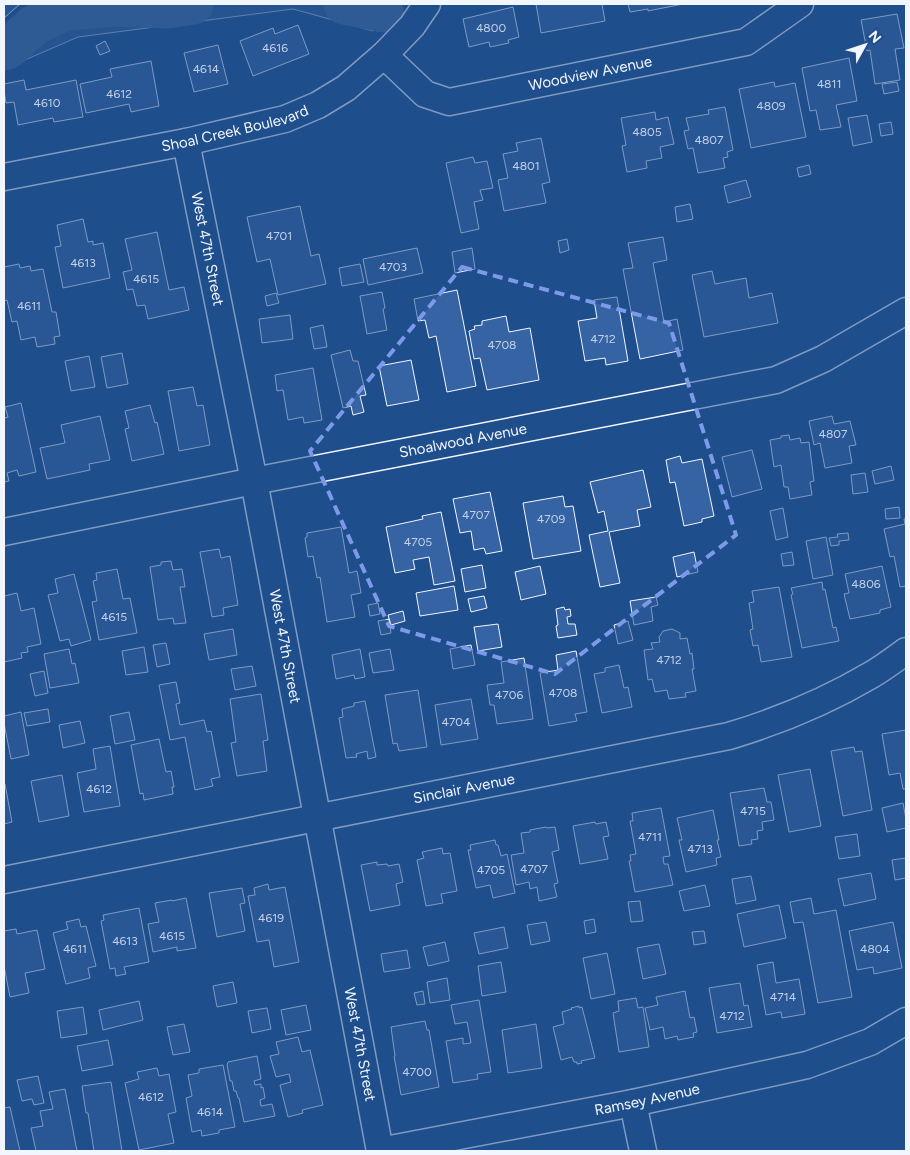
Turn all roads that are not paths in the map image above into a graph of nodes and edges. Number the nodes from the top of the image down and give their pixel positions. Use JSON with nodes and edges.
{"nodes":[{"id":1,"x":427,"y":4,"type":"edge"},
{"id":2,"x":800,"y":4,"type":"edge"},
{"id":3,"x":384,"y":55,"type":"junction"},
{"id":4,"x":186,"y":142,"type":"junction"},
{"id":5,"x":4,"y":177,"type":"edge"},
{"id":6,"x":906,"y":311,"type":"edge"},
{"id":7,"x":254,"y":482,"type":"junction"},
{"id":8,"x":4,"y":532,"type":"edge"},
{"id":9,"x":906,"y":651,"type":"edge"},
{"id":10,"x":317,"y":818,"type":"junction"},
{"id":11,"x":4,"y":880,"type":"edge"},
{"id":12,"x":906,"y":1020,"type":"edge"},
{"id":13,"x":633,"y":1103,"type":"junction"},
{"id":14,"x":380,"y":1151,"type":"edge"},
{"id":15,"x":643,"y":1151,"type":"edge"}],
"edges":[{"from":1,"to":3,"type":"street","name":"Shoal Creek Boulevard"},
{"from":2,"to":3,"type":"street","name":"Woodview Avenue"},
{"from":3,"to":4,"type":"street","name":"Shoal Creek Boulevard"},
{"from":4,"to":5,"type":"street","name":"Shoal Creek Boulevard"},
{"from":4,"to":7,"type":"street","name":"West 47th Street"},
{"from":6,"to":7,"type":"street","name":"Shoalwood Avenue"},
{"from":7,"to":8,"type":"street","name":"Shoalwood Avenue"},
{"from":7,"to":10,"type":"street","name":"West 47th Street"},
{"from":9,"to":10,"type":"street","name":"Sinclair Avenue"},
{"from":10,"to":11,"type":"street","name":"Sinclair Avenue"},
{"from":10,"to":14,"type":"street","name":"West 47th Street"},
{"from":12,"to":13,"type":"street","name":"Ramsey Avenue"},
{"from":13,"to":14,"type":"street","name":"Ramsey Avenue"},
{"from":13,"to":15,"type":"street"}]}
